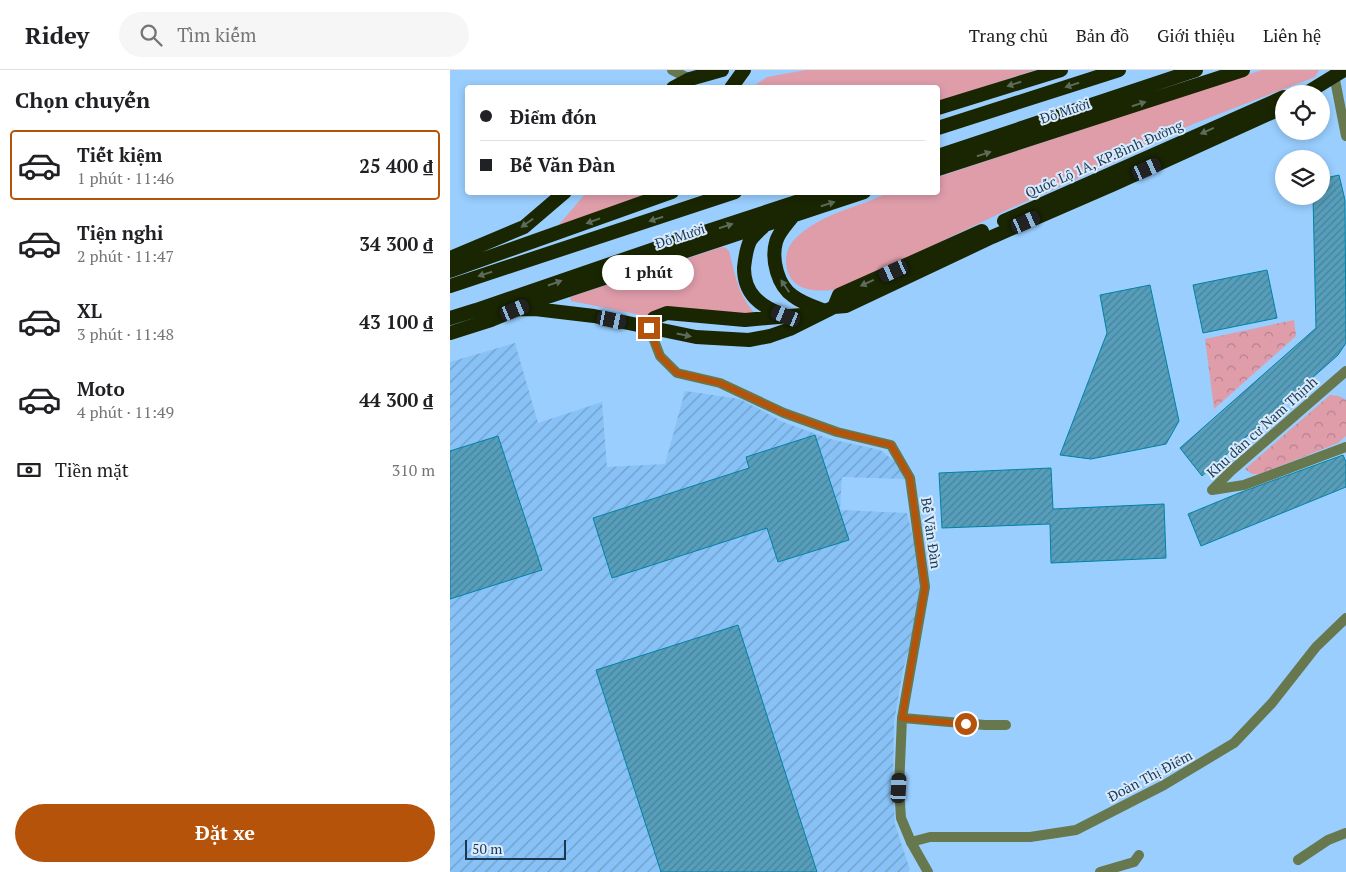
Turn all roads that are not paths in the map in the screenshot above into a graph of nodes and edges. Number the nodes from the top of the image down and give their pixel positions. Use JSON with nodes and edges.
{"nodes":[{"id":1,"x":672,"y":70,"type":"edge"},
{"id":2,"x":722,"y":70,"type":"edge"},
{"id":3,"x":744,"y":70,"type":"edge"},
{"id":4,"x":1061,"y":70,"type":"edge"},
{"id":5,"x":1119,"y":70,"type":"edge"},
{"id":6,"x":1196,"y":70,"type":"edge"},
{"id":7,"x":1243,"y":70,"type":"edge"},
{"id":8,"x":1337,"y":72,"type":"edge"},
{"id":9,"x":690,"y":83,"type":"edge"},
{"id":10,"x":733,"y":85,"type":"edge"},
{"id":11,"x":1317,"y":85,"type":"edge"},
{"id":12,"x":1275,"y":101,"type":"edge"},
{"id":13,"x":940,"y":107,"type":"edge"},
{"id":14,"x":1275,"y":111,"type":"edge"},
{"id":15,"x":940,"y":127,"type":"edge"},
{"id":16,"x":1346,"y":136,"type":"edge"},
{"id":17,"x":940,"y":155,"type":"edge"},
{"id":18,"x":940,"y":168,"type":"edge"},
{"id":19,"x":561,"y":195,"type":"edge"},
{"id":20,"x":664,"y":195,"type":"edge"},
{"id":21,"x":726,"y":195,"type":"edge"},
{"id":22,"x":819,"y":195,"type":"edge"},
{"id":23,"x":855,"y":195,"type":"edge"},
{"id":24,"x":805,"y":200,"type":"junction"},
{"id":25,"x":793,"y":216,"type":"junction"},
{"id":26,"x":769,"y":223,"type":"junction"},
{"id":27,"x":450,"y":258,"type":"edge"},
{"id":28,"x":450,"y":271,"type":"edge"},
{"id":29,"x":450,"y":286,"type":"edge"},
{"id":30,"x":830,"y":309,"type":"junction"},
{"id":31,"x":476,"y":310,"type":"junction"},
{"id":32,"x":515,"y":310,"type":"junction"},
{"id":33,"x":786,"y":316,"type":"junction"},
{"id":34,"x":450,"y":318,"type":"edge"},
{"id":35,"x":649,"y":328,"type":"junction"},
{"id":36,"x":450,"y":332,"type":"edge"},
{"id":37,"x":1346,"y":371,"type":"edge"},
{"id":38,"x":1346,"y":447,"type":"edge"},
{"id":39,"x":1346,"y":618,"type":"edge"},
{"id":40,"x":902,"y":718,"type":"junction"},
{"id":41,"x":1006,"y":725,"type":"dead end"},
{"id":42,"x":1346,"y":833,"type":"edge"},
{"id":43,"x":911,"y":842,"type":"junction"},
{"id":44,"x":1139,"y":856,"type":"dead end"},
{"id":45,"x":1298,"y":860,"type":"dead end"},
{"id":46,"x":928,"y":872,"type":"edge"},
{"id":47,"x":1100,"y":872,"type":"edge"}],
"edges":[{"from":1,"to":9,"type":"street"},
{"from":2,"to":9,"type":"highway"},
{"from":3,"to":10,"type":"highway"},
{"from":4,"to":13,"type":"highway","one_way":true},
{"from":5,"to":15,"type":"highway","name":"Đỗ Mười","one_way":true},
{"from":6,"to":17,"type":"highway","name":"Đỗ Mười"},
{"from":18,"to":7,"type":"highway","name":"Đỗ Mười","one_way":true},
{"from":8,"to":11,"type":"highway"},
{"from":8,"to":16,"type":"street"},
{"from":12,"to":30,"type":"highway","name":"Quốc Lộ 1A, KP.Bình Đường","one_way":true},
{"from":14,"to":30,"type":"highway"},
{"from":19,"to":27,"type":"highway","one_way":true},
{"from":20,"to":28,"type":"highway","one_way":true},
{"from":21,"to":29,"type":"highway","name":"Đỗ Mười","one_way":true},
{"from":22,"to":24,"type":"highway","name":"Đỗ Mười"},
{"from":25,"to":23,"type":"highway","name":"Đỗ Mười","one_way":true},
{"from":24,"to":26,"type":"highway"},
{"from":31,"to":24,"type":"highway","name":"Đỗ Mười","one_way":true},
{"from":25,"to":26,"type":"highway","name":"Đỗ Mười"},
{"from":30,"to":25,"type":"highway","one_way":true},
{"from":26,"to":32,"type":"highway","name":"Đỗ Mười"},
{"from":26,"to":33,"type":"highway"},
{"from":30,"to":33,"type":"highway"},
{"from":35,"to":30,"type":"highway","one_way":true},
{"from":31,"to":32,"type":"highway"},
{"from":31,"to":34,"type":"highway","name":"Đỗ Mười"},
{"from":32,"to":35,"type":"highway"},
{"from":32,"to":36,"type":"highway","name":"Đỗ Mười"},
{"from":33,"to":35,"type":"highway"},
{"from":35,"to":40,"type":"street","name":"Bế Văn Đàn"},
{"from":37,"to":38,"type":"street","name":"Khu dân cư Nam Thịnh"},
{"from":39,"to":43,"type":"street","name":"Đoàn Thị Điểm"},
{"from":40,"to":41,"type":"street"},
{"from":40,"to":43,"type":"street","name":"Bế Văn Đàn"},
{"from":42,"to":45,"type":"street"},
{"from":43,"to":46,"type":"street","name":"Bế Văn Đàn"},
{"from":44,"to":47,"type":"street"}]}
